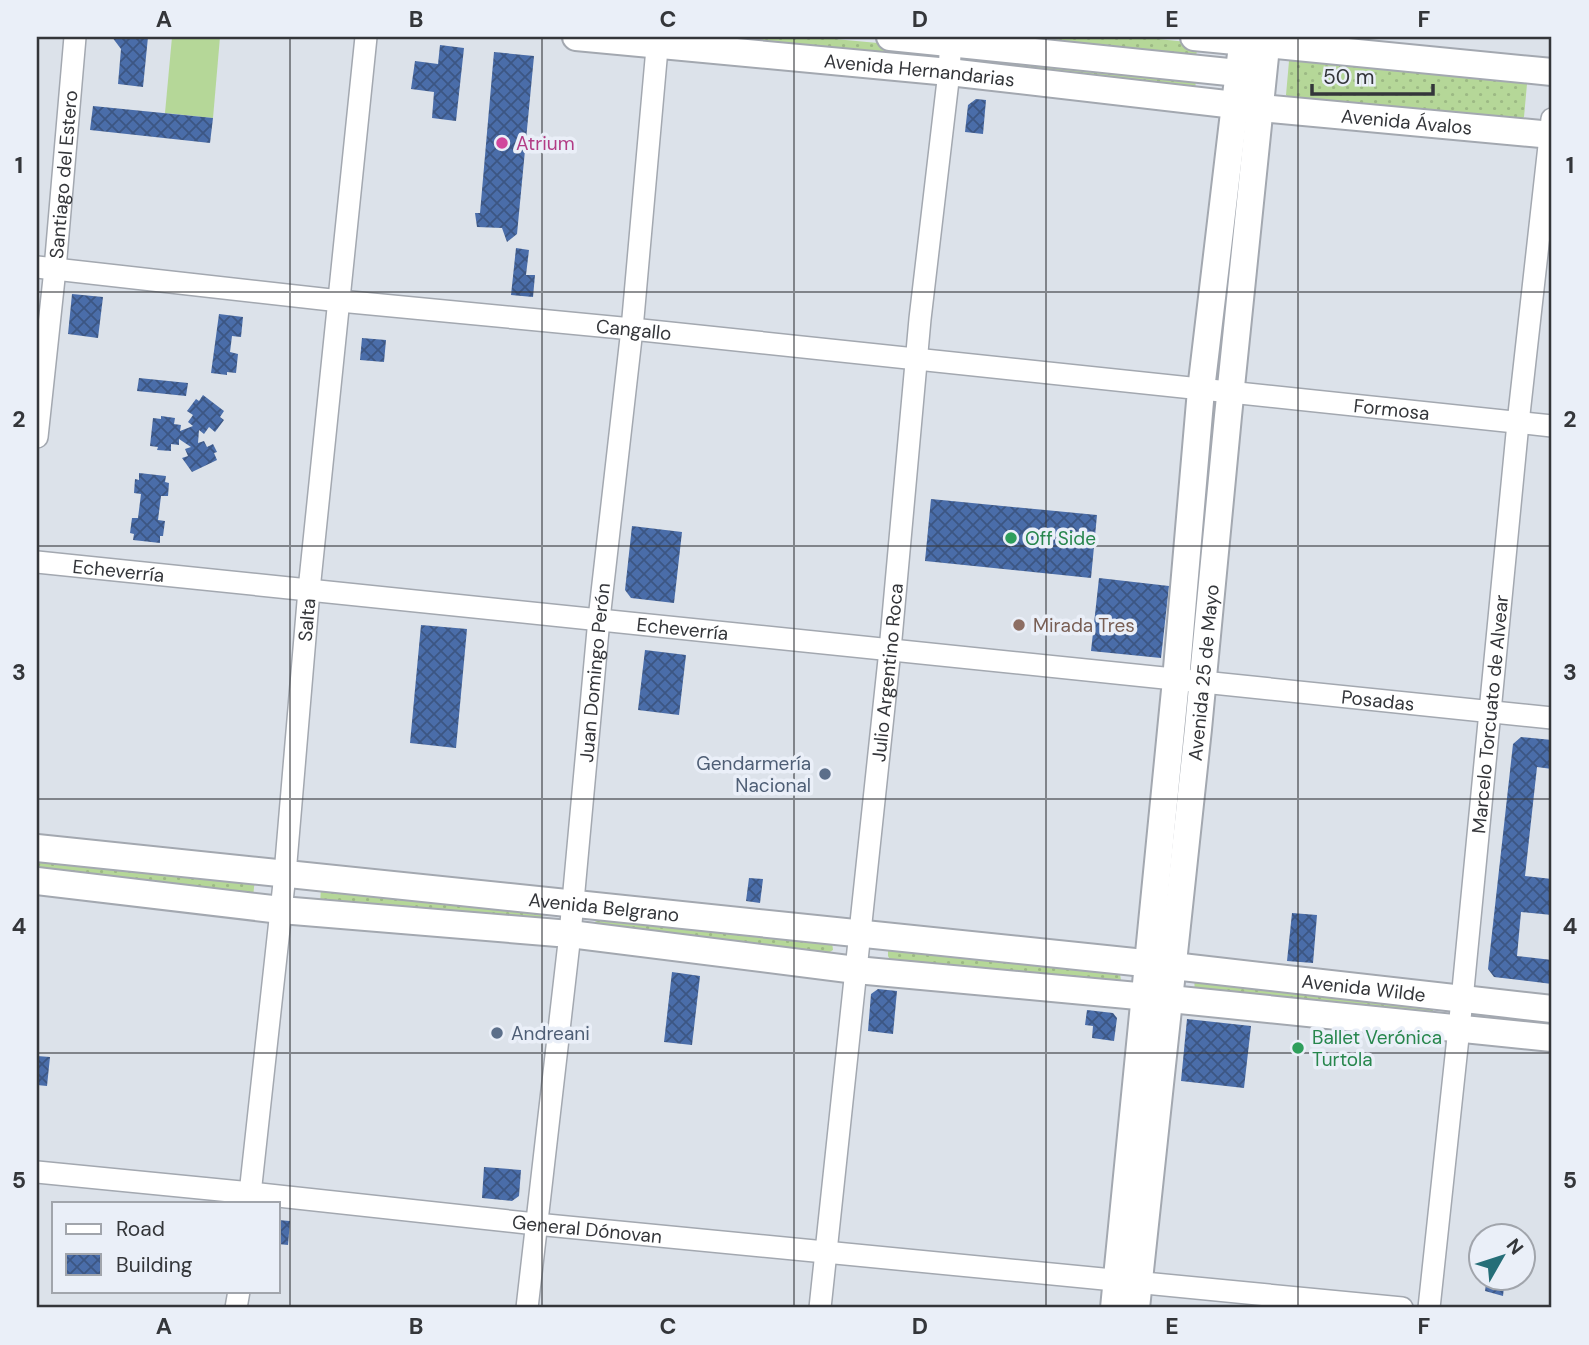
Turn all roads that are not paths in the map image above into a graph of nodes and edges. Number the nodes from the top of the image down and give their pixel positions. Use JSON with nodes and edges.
{"nodes":[{"id":1,"x":75,"y":37,"type":"edge"},
{"id":2,"x":366,"y":37,"type":"edge"},
{"id":3,"x":576,"y":37,"type":"edge"},
{"id":4,"x":890,"y":37,"type":"edge"},
{"id":5,"x":1194,"y":37,"type":"edge"},
{"id":6,"x":951,"y":40,"type":"edge"},
{"id":7,"x":1255,"y":40,"type":"edge"},
{"id":8,"x":657,"y":41,"type":"edge"},
{"id":9,"x":949,"y":72,"type":"junction"},
{"id":10,"x":1552,"y":72,"type":"edge"},
{"id":11,"x":1238,"y":73,"type":"junction"},
{"id":12,"x":1235,"y":103,"type":"junction"},
{"id":13,"x":1261,"y":108,"type":"junction"},
{"id":14,"x":1552,"y":129,"type":"edge"},
{"id":15,"x":46,"y":268,"type":"edge"},
{"id":16,"x":340,"y":301,"type":"junction"},
{"id":17,"x":632,"y":329,"type":"junction"},
{"id":18,"x":917,"y":360,"type":"junction"},
{"id":19,"x":1201,"y":390,"type":"junction"},
{"id":20,"x":1230,"y":393,"type":"junction"},
{"id":21,"x":1518,"y":423,"type":"junction"},
{"id":22,"x":1552,"y":426,"type":"edge"},
{"id":23,"x":37,"y":437,"type":"edge"},
{"id":24,"x":37,"y":562,"type":"edge"},
{"id":25,"x":309,"y":590,"type":"junction"},
{"id":26,"x":599,"y":619,"type":"junction"},
{"id":27,"x":890,"y":650,"type":"junction"},
{"id":28,"x":1190,"y":681,"type":"junction"},
{"id":29,"x":1489,"y":713,"type":"junction"},
{"id":30,"x":1552,"y":718,"type":"edge"},
{"id":31,"x":37,"y":848,"type":"edge"},
{"id":32,"x":285,"y":874,"type":"junction"},
{"id":33,"x":37,"y":881,"type":"edge"},
{"id":34,"x":573,"y":903,"type":"junction"},
{"id":35,"x":281,"y":910,"type":"junction"},
{"id":36,"x":860,"y":933,"type":"junction"},
{"id":37,"x":570,"y":934,"type":"junction"},
{"id":38,"x":1160,"y":965,"type":"junction"},
{"id":39,"x":856,"y":971,"type":"junction"},
{"id":40,"x":1157,"y":998,"type":"junction"},
{"id":41,"x":1462,"y":1000,"type":"junction"},
{"id":42,"x":1552,"y":1009,"type":"edge"},
{"id":43,"x":1458,"y":1028,"type":"junction"},
{"id":44,"x":1552,"y":1038,"type":"edge"},
{"id":45,"x":37,"y":1172,"type":"edge"},
{"id":46,"x":250,"y":1198,"type":"edge"},
{"id":47,"x":536,"y":1224,"type":"junction"},
{"id":48,"x":827,"y":1251,"type":"junction"},
{"id":49,"x":1128,"y":1281,"type":"junction"},
{"id":50,"x":527,"y":1308,"type":"edge"},
{"id":51,"x":820,"y":1308,"type":"edge"},
{"id":52,"x":1114,"y":1308,"type":"edge"},
{"id":53,"x":1136,"y":1308,"type":"edge"},
{"id":54,"x":1402,"y":1308,"type":"edge"},
{"id":55,"x":1429,"y":1308,"type":"edge"}],
"edges":[{"from":1,"to":15,"type":"street","name":"Santiago del Estero"},
{"from":2,"to":16,"type":"street","name":"Salta"},
{"from":3,"to":8,"type":"main road","name":"Avenida Hernandarias"},
{"from":4,"to":6,"type":"main road","name":"Avenida Hernandarias"},
{"from":5,"to":7,"type":"main road"},
{"from":6,"to":9,"type":"street","name":"Julio Argentino Roca"},
{"from":6,"to":11,"type":"main road","name":"Avenida Hernandarias"},
{"from":7,"to":10,"type":"main road"},
{"from":7,"to":11,"type":"main road","name":"Avenida 25 de Mayo"},
{"from":7,"to":13,"type":"main road","name":"Avenida 25 de Mayo"},
{"from":8,"to":9,"type":"main road","name":"Avenida Hernandarias"},
{"from":8,"to":17,"type":"street","name":"Juan Domingo Perón"},
{"from":9,"to":12,"type":"main road","name":"Avenida Hernandarias"},
{"from":9,"to":18,"type":"street","name":"Julio Argentino Roca"},
{"from":11,"to":12,"type":"main road","name":"Avenida 25 de Mayo"},
{"from":12,"to":13,"type":"main road","name":"Avenida Hernandarias"},
{"from":12,"to":19,"type":"main road","name":"Avenida 25 de Mayo"},
{"from":13,"to":14,"type":"main road","name":"Avenida Ávalos"},
{"from":13,"to":20,"type":"main road","name":"Avenida 25 de Mayo"},
{"from":14,"to":21,"type":"street","name":"Marcelo Torcuato de Alvear"},
{"from":15,"to":16,"type":"street","name":"Cangallo"},
{"from":15,"to":23,"type":"street","name":"Santiago del Estero"},
{"from":16,"to":17,"type":"street","name":"Cangallo"},
{"from":16,"to":25,"type":"street","name":"Salta"},
{"from":17,"to":18,"type":"street","name":"Cangallo"},
{"from":17,"to":26,"type":"street","name":"Juan Domingo Perón"},
{"from":18,"to":19,"type":"street","name":"Cangallo"},
{"from":18,"to":27,"type":"street","name":"Julio Argentino Roca"},
{"from":19,"to":20,"type":"street","name":"Cangallo"},
{"from":19,"to":28,"type":"main road","name":"Avenida 25 de Mayo"},
{"from":20,"to":21,"type":"street","name":"Formosa"},
{"from":20,"to":28,"type":"main road","name":"Avenida 25 de Mayo"},
{"from":21,"to":22,"type":"street","name":"Formosa"},
{"from":21,"to":29,"type":"street","name":"Marcelo Torcuato de Alvear"},
{"from":24,"to":25,"type":"street","name":"Echeverría"},
{"from":25,"to":26,"type":"street","name":"Echeverría"},
{"from":25,"to":32,"type":"street","name":"Salta"},
{"from":26,"to":27,"type":"street","name":"Echeverría"},
{"from":26,"to":34,"type":"street","name":"Juan Domingo Perón"},
{"from":27,"to":28,"type":"street","name":"Echeverría"},
{"from":27,"to":36,"type":"street","name":"Julio Argentino Roca"},
{"from":28,"to":29,"type":"street","name":"Posadas"},
{"from":28,"to":38,"type":"main road","name":"Avenida 25 de Mayo"},
{"from":29,"to":30,"type":"street","name":"Posadas"},
{"from":29,"to":41,"type":"street","name":"Marcelo Torcuato de Alvear"},
{"from":31,"to":32,"type":"main road","name":"Avenida Belgrano"},
{"from":32,"to":34,"type":"main road","name":"Avenida Belgrano"},
{"from":32,"to":35,"type":"street","name":"Salta"},
{"from":33,"to":35,"type":"main road","name":"Avenida Belgrano"},
{"from":34,"to":36,"type":"main road","name":"Avenida Belgrano"},
{"from":34,"to":37,"type":"street","name":"Juan Domingo Perón"},
{"from":35,"to":37,"type":"main road","name":"Avenida Belgrano"},
{"from":35,"to":46,"type":"street","name":"Salta"},
{"from":36,"to":38,"type":"main road","name":"Avenida Belgrano"},
{"from":36,"to":39,"type":"street","name":"Julio Argentino Roca"},
{"from":37,"to":39,"type":"main road","name":"Avenida Belgrano"},
{"from":37,"to":47,"type":"street","name":"Juan Domingo Perón"},
{"from":38,"to":40,"type":"main road","name":"Avenida 25 de Mayo"},
{"from":38,"to":41,"type":"main road","name":"Avenida Wilde"},
{"from":39,"to":40,"type":"main road","name":"Avenida Belgrano"},
{"from":39,"to":48,"type":"street","name":"Julio Argentino Roca"},
{"from":40,"to":43,"type":"main road","name":"Avenida Wilde"},
{"from":40,"to":49,"type":"main road","name":"Avenida 25 de Mayo"},
{"from":41,"to":42,"type":"main road","name":"Avenida Wilde"},
{"from":41,"to":43,"type":"street","name":"Marcelo Torcuato de Alvear"},
{"from":43,"to":44,"type":"main road","name":"Avenida Wilde"},
{"from":43,"to":55,"type":"street","name":"Marcelo Torcuato de Alvear"},
{"from":45,"to":46,"type":"street","name":"General Dónovan"},
{"from":46,"to":47,"type":"street","name":"General Dónovan"},
{"from":47,"to":48,"type":"street","name":"General Dónovan"},
{"from":47,"to":50,"type":"street","name":"Juan Domingo Perón"},
{"from":48,"to":49,"type":"street","name":"General Dónovan"},
{"from":48,"to":51,"type":"street","name":"Julio Argentino Roca"},
{"from":49,"to":52,"type":"main road","name":"Avenida 25 de Mayo"},
{"from":49,"to":53,"type":"main road","name":"Avenida 25 de Mayo"},
{"from":49,"to":54,"type":"street","name":"General Dónovan"}]}
